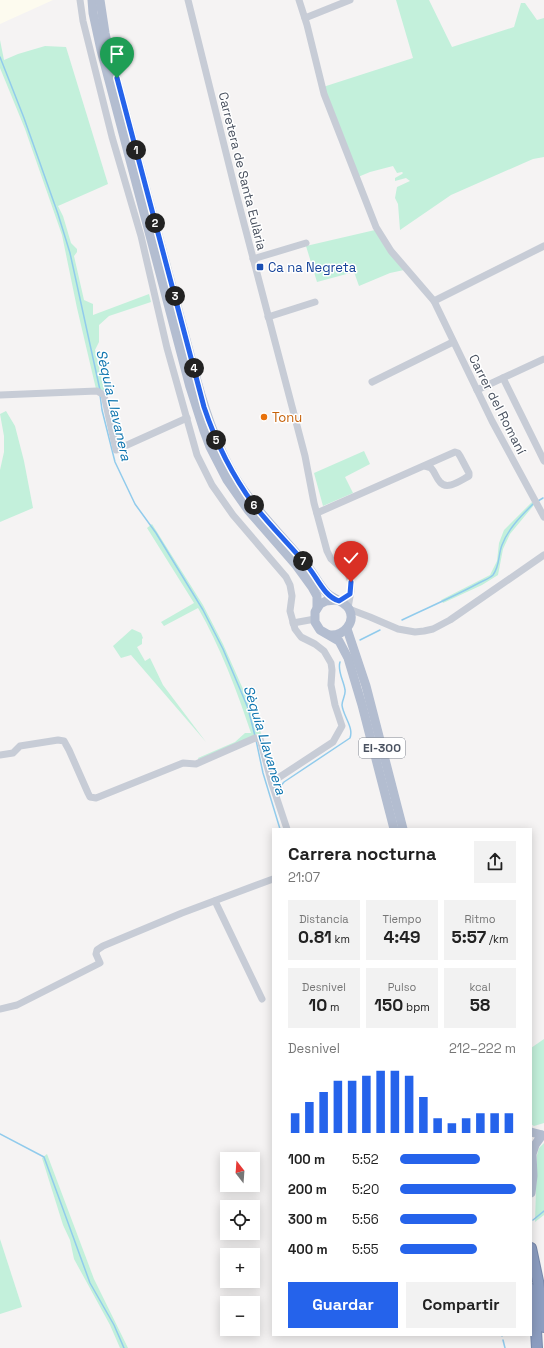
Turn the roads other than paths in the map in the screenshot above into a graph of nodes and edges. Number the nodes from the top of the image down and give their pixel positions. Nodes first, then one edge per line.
1 (80, 0) edge
2 (92, 0) edge
3 (100, 0) edge
4 (188, 0) edge
5 (299, 0) edge
6 (350, 0) edge
7 (306, 21) junction
8 (306, 243) dead end
9 (544, 246) edge
10 (253, 259) junction
11 (434, 301) junction
12 (315, 302) dead end
13 (268, 317) junction
14 (453, 342) junction
15 (544, 360) edge
16 (503, 378) junction
17 (372, 382) dead end
18 (477, 390) junction
19 (0, 395) edge
20 (186, 418) junction
21 (544, 461) edge
22 (424, 466) junction
23 (541, 505) edge
24 (317, 513) junction
25 (544, 517) edge
26 (544, 555) edge
27 (350, 594) junction
28 (338, 600) junction
29 (317, 608) junction
30 (349, 609) junction
31 (365, 615) junction
32 (315, 619) junction
33 (293, 623) junction
34 (348, 625) junction
35 (330, 635) junction
36 (0, 755) edge
37 (272, 782) junction
38 (287, 828) edge
39 (394, 828) edge
40 (403, 828) edge
41 (272, 879) edge
42 (215, 901) junction
43 (262, 999) dead end
44 (0, 1010) edge
45 (532, 1132) edge
46 (543, 1134) edge
47 (532, 1136) edge
48 (532, 1141) edge
49 (532, 1154) edge
50 (532, 1154) edge
51 (532, 1185) edge
52 (532, 1253) edge
53 (532, 1298) edge
54 (544, 1327) edge
55 (536, 1336) junction
56 (533, 1348) edge
57 (537, 1348) edge

1 - 20 street
2 - 29 main road
3 - 28 main road
4 - 10 street, Carretera de Santa Eulària
5 - 7 street, Carrer del Romaní
6 - 7 street
7 - 11 street, Carrer del Romaní
8 - 10 street
9 - 11 street
10 - 13 street, Carretera de Santa Eulària
11 - 14 street, Carrer del Romaní
12 - 13 street
13 - 24 street, Carretera de Santa Eulària
14 - 17 street
14 - 18 street, Carrer del Romaní
15 - 16 street
16 - 18 street
16 - 21 street
18 - 23 street, Carrer del Romaní
19 - 20 street
20 - 33 street
22 - 22 street
22 - 24 street
23 - 25 street, Carrer del Romaní
24 - 27 street, Carretera de Santa Eulària
26 - 31 street
27 - 28 street
27 - 30 street, Carretera de Santa Eulària
28 - 29 main road
28 - 30 main road
29 - 32 main road
30 - 31 street
30 - 34 main road, EI-300
31 - 34 street
32 - 33 street
32 - 35 main road, EI-300
33 - 37 street
34 - 35 main road
34 - 40 main road, EI-300
35 - 39 main road, EI-300
36 - 37 street
37 - 38 street
41 - 42 street
42 - 43 street
42 - 44 street
45 - 46 main road
46 - 47 main road
46 - 48 main road
46 - 50 main road
49 - 51 main road
52 - 54 highway
53 - 55 highway
55 - 56 highway
55 - 57 highway

